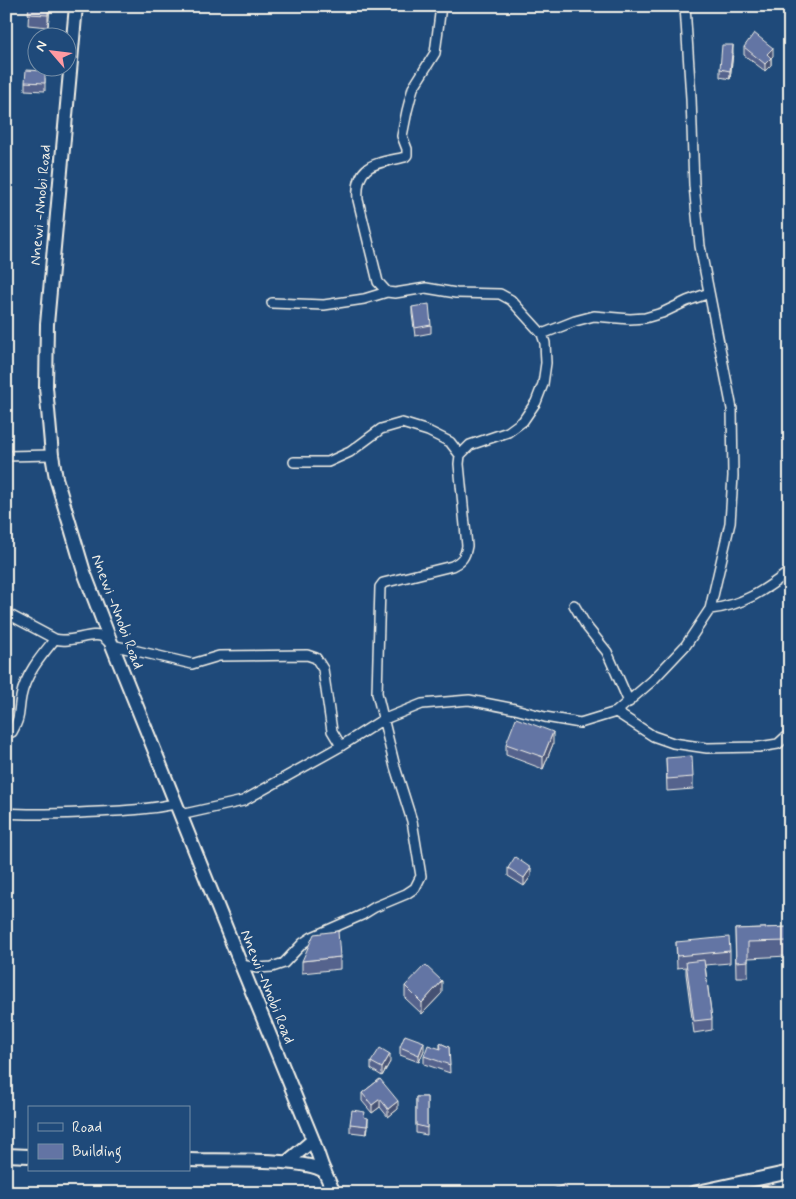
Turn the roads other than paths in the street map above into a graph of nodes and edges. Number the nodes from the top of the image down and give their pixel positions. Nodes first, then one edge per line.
1 (76, 6) edge
2 (441, 6) edge
3 (685, 6) edge
4 (387, 292) junction
5 (709, 293) junction
6 (272, 303) dead end
7 (542, 334) junction
8 (52, 455) junction
9 (460, 455) junction
10 (6, 456) edge
11 (294, 462) dead end
12 (790, 570) edge
13 (574, 605) dead end
14 (710, 609) junction
15 (6, 613) edge
16 (55, 639) junction
17 (112, 645) junction
18 (629, 702) junction
19 (616, 712) junction
20 (382, 720) junction
21 (12, 732) dead end
22 (790, 733) edge
23 (341, 746) junction
24 (177, 810) junction
25 (6, 813) edge
26 (240, 965) junction
27 (313, 1140) junction
28 (6, 1155) edge
29 (28, 1156) edge
30 (190, 1160) edge
31 (287, 1162) junction
32 (325, 1172) junction
33 (790, 1172) edge
34 (334, 1193) edge
35 (693, 1193) edge

1 - 8 main road, Nnewi -Nnobi Road
2 - 4 street
3 - 5 street
4 - 6 street
4 - 7 street
5 - 7 street
5 - 14 street
7 - 9 street
8 - 10 street
8 - 17 main road, Nnewi -Nnobi Road
9 - 11 street
9 - 20 street
12 - 14 street
13 - 18 street
14 - 18 street
15 - 16 street
16 - 17 street
16 - 21 street
17 - 23 street
17 - 24 main road, Nnewi -Nnobi Road
18 - 19 street
19 - 20 street
19 - 22 street
20 - 23 street
20 - 26 street
23 - 24 street
24 - 25 street
24 - 26 main road, Nnewi -Nnobi Road
26 - 27 main road, Nnewi -Nnobi Road
27 - 31 main road
27 - 32 main road, Nnewi -Nnobi Road
28 - 29 main road
30 - 31 main road
31 - 32 main road
32 - 34 main road, Nnewi -Nnobi Road
33 - 35 main road

